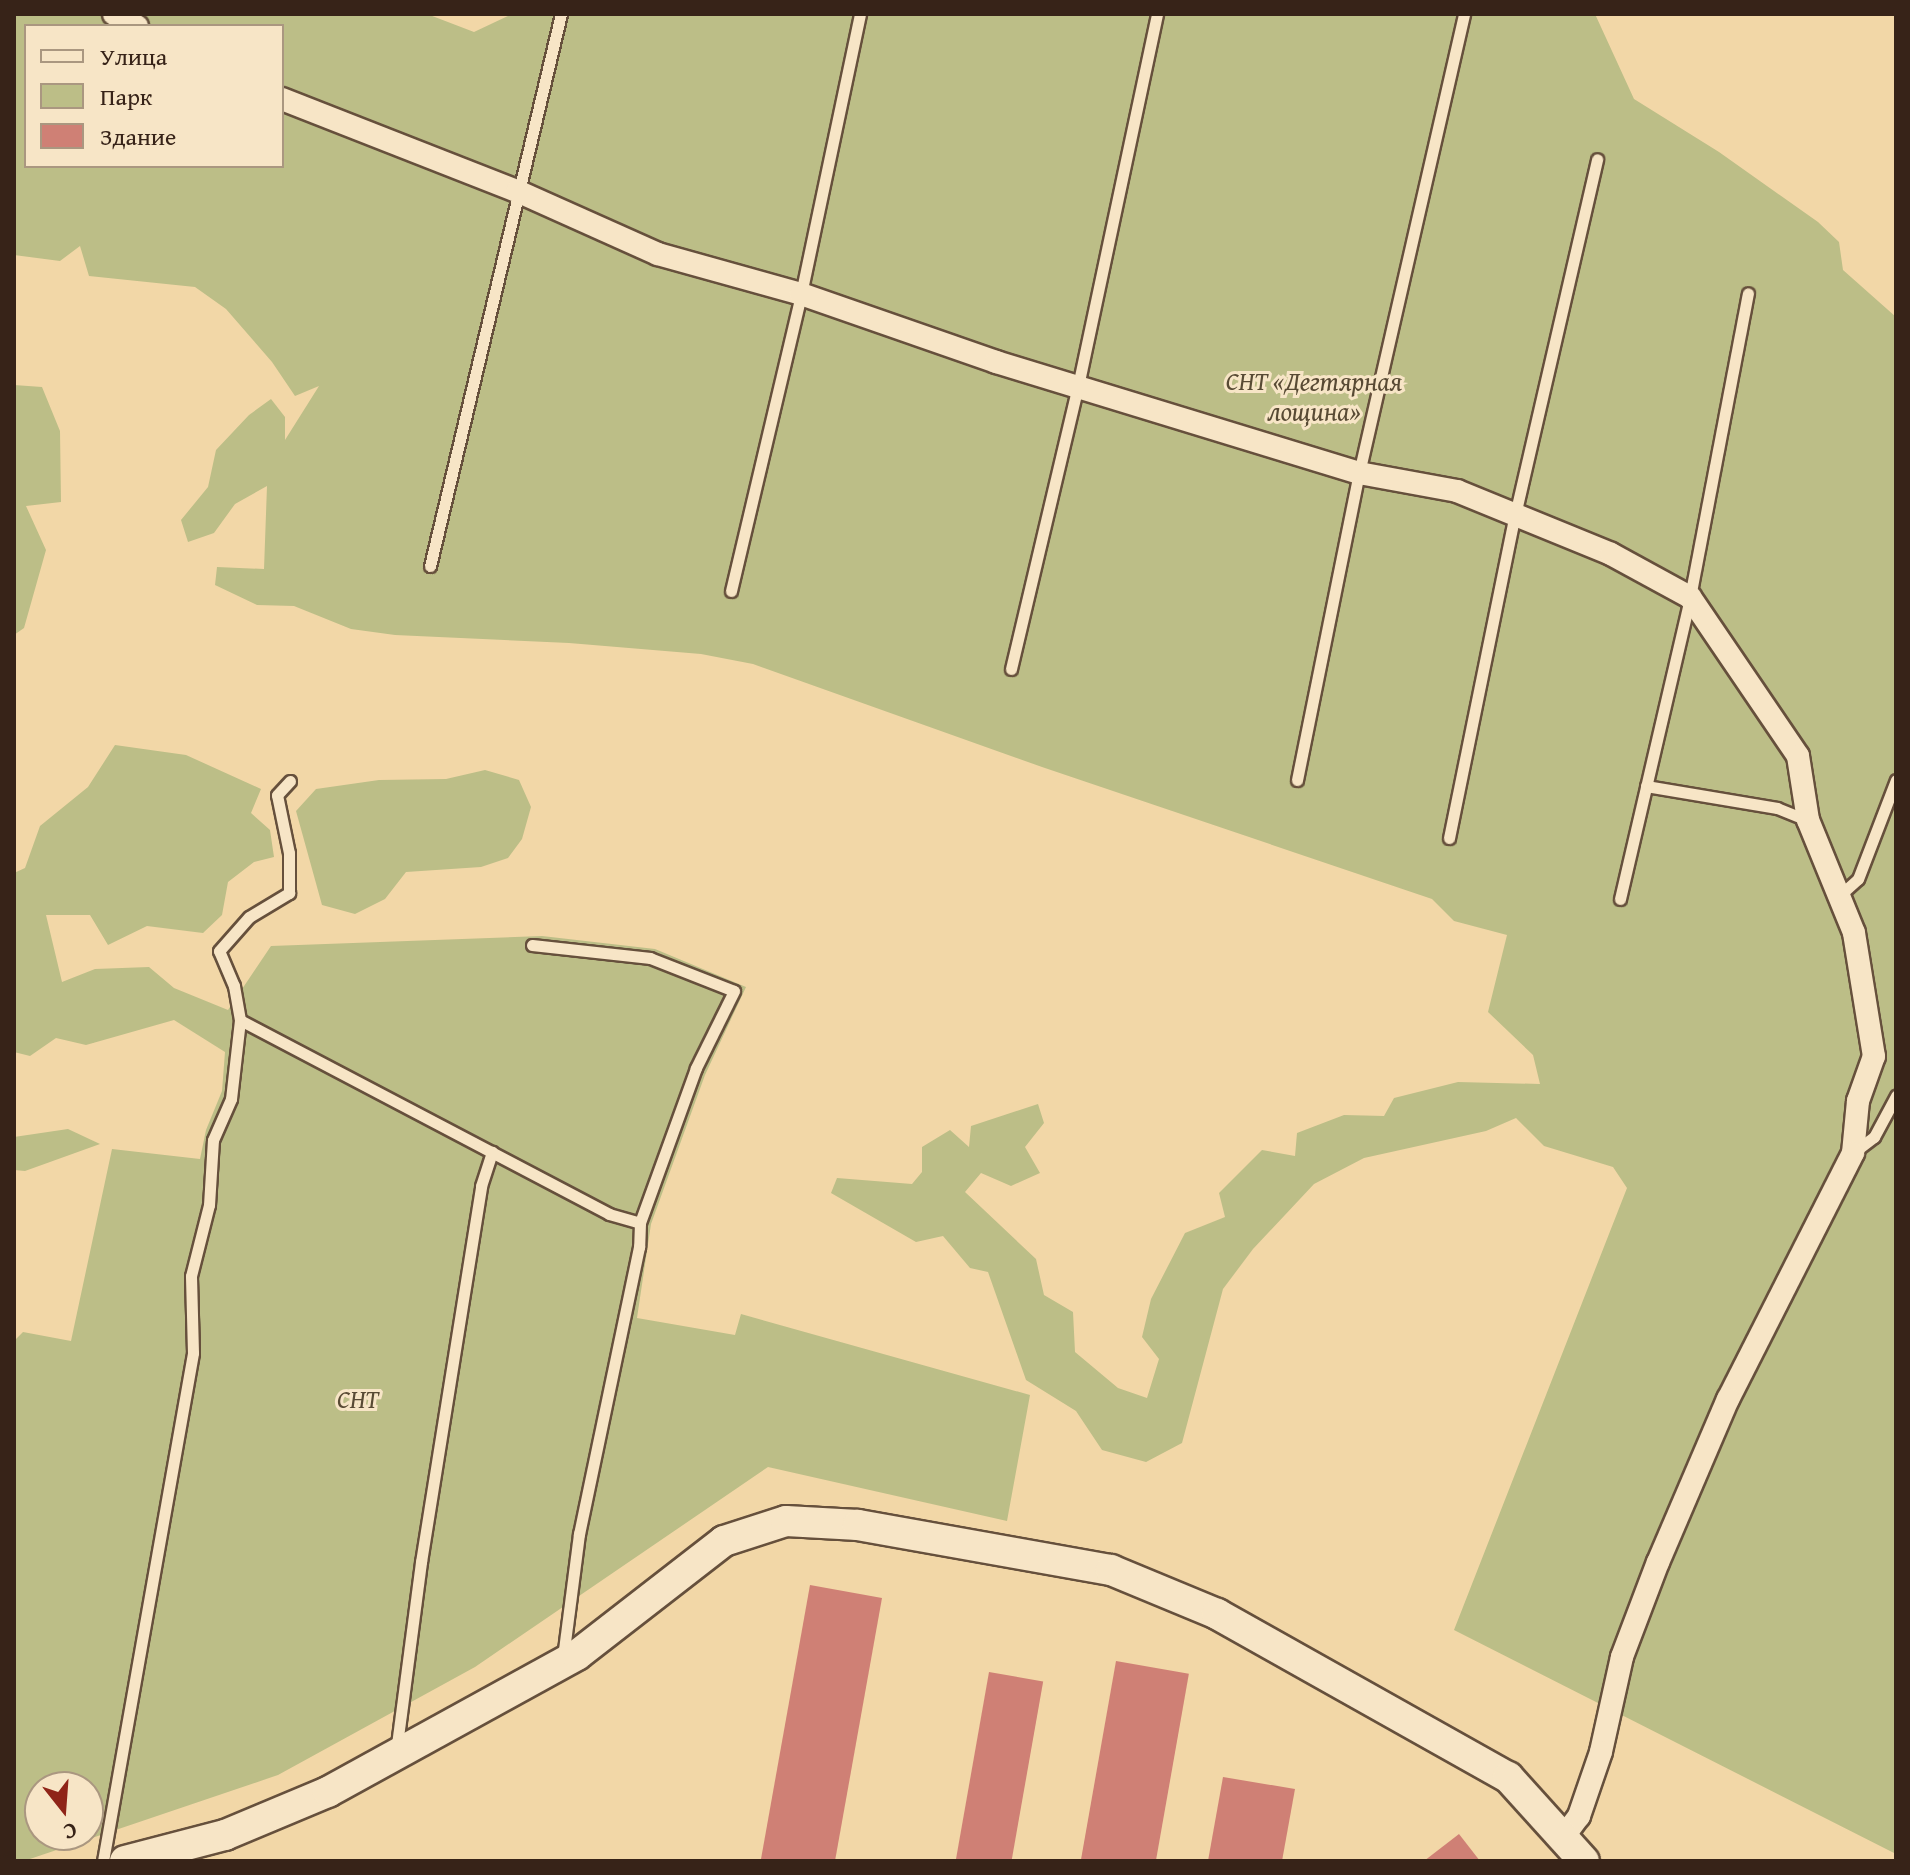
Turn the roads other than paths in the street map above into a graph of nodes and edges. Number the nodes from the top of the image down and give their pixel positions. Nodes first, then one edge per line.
1 (114, 14) edge
2 (561, 14) edge
3 (860, 14) edge
4 (1157, 14) edge
5 (1464, 14) edge
6 (133, 24) edge
7 (284, 100) edge
8 (1597, 159) dead end
9 (517, 191) junction
10 (801, 294) junction
11 (1748, 294) dead end
12 (1078, 386) junction
13 (1359, 473) junction
14 (1515, 515) junction
15 (430, 566) dead end
16 (731, 591) dead end
17 (1690, 597) junction
18 (1011, 669) dead end
19 (1297, 780) dead end
20 (1896, 780) edge
21 (290, 781) dead end
22 (1646, 786) junction
23 (1808, 820) junction
24 (1449, 838) dead end
25 (1839, 897) junction
26 (1620, 899) dead end
27 (532, 945) dead end
28 (240, 1020) junction
29 (1896, 1096) edge
30 (492, 1152) junction
31 (1853, 1153) junction
32 (640, 1223) junction
33 (562, 1663) junction
34 (396, 1755) junction
35 (1563, 1837) junction
36 (103, 1861) edge
37 (125, 1861) edge
38 (1584, 1861) edge

1 - 6 street
2 - 9 lane
3 - 10 lane
4 - 12 lane
5 - 13 lane
7 - 9 street
8 - 14 lane
9 - 10 street
9 - 15 lane
10 - 12 street
10 - 16 lane
11 - 17 lane
12 - 13 street
12 - 18 lane
13 - 14 street
13 - 19 lane
14 - 17 street
14 - 24 lane
17 - 22 lane
17 - 23 street
20 - 25 lane
21 - 28 lane
22 - 23 lane
22 - 26 lane
23 - 25 street
25 - 31 street
27 - 32 lane
28 - 30 lane
28 - 36 lane
29 - 31 lane
30 - 32 lane
30 - 34 lane
31 - 35 street
32 - 33 lane
33 - 34 street
33 - 35 street
34 - 37 street
35 - 38 street

